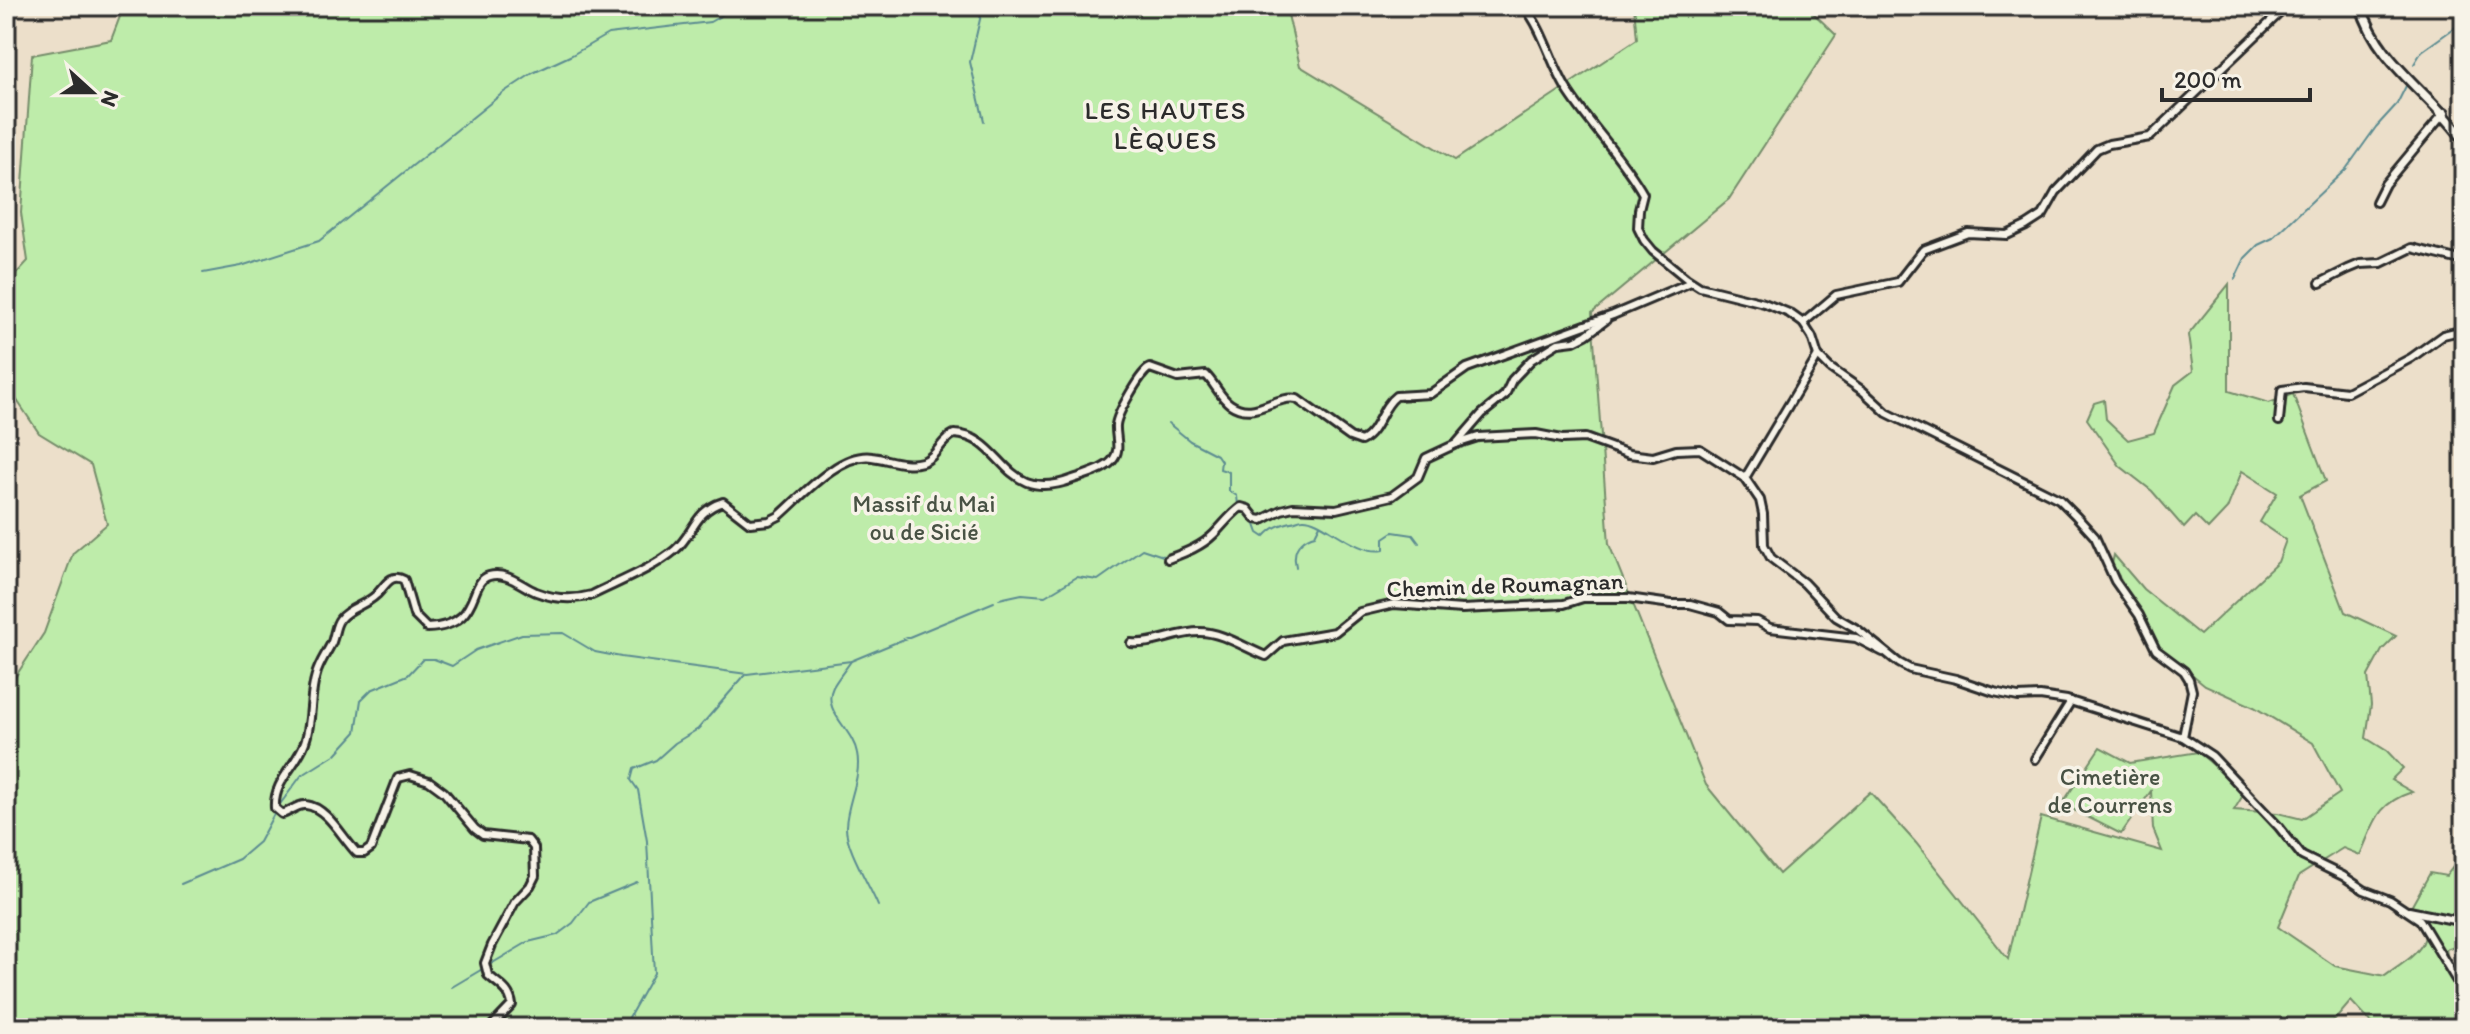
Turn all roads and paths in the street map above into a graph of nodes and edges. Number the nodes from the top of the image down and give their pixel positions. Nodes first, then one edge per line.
1 (1524, 6) edge
2 (1701, 6) edge
3 (1731, 6) edge
4 (2287, 6) edge
5 (2363, 6) edge
6 (2444, 113) junction
7 (2464, 132) edge
8 (2464, 140) edge
9 (2376, 202) dead end
10 (2464, 261) edge
11 (1691, 282) junction
12 (2320, 283) dead end
13 (1613, 315) junction
14 (1803, 323) junction
15 (2464, 330) edge
16 (1818, 356) junction
17 (2279, 421) dead end
18 (1456, 444) junction
19 (1745, 478) junction
20 (1168, 559) dead end
21 (1131, 643) dead end
22 (1888, 655) junction
23 (2071, 701) junction
24 (2183, 737) junction
25 (2035, 759) dead end
26 (2409, 911) junction
27 (2464, 922) edge
28 (2464, 993) edge
29 (490, 1028) edge

1 - 11 street
2 - 3 street
4 - 14 street
5 - 6 main road
6 - 7 main road
6 - 8 main road
6 - 9 street
10 - 12 street
11 - 13 street
11 - 14 street
13 - 18 street
13 - 29 street
14 - 16 street
15 - 17 street
16 - 19 street
16 - 24 street
18 - 19 street
18 - 20 street
19 - 22 street
21 - 22 street, Chemin de Roumagnan
22 - 23 street
23 - 24 street
23 - 25 street
24 - 26 street
26 - 27 street
26 - 28 street

